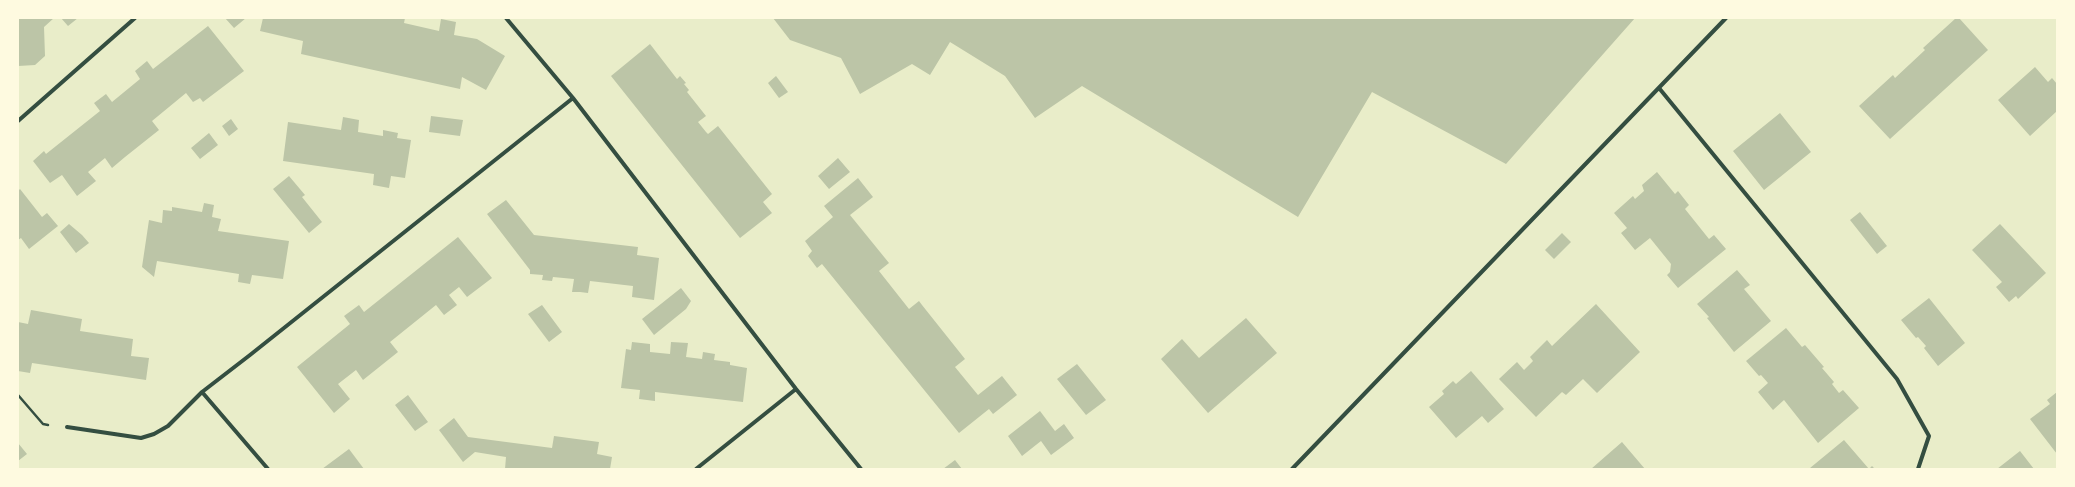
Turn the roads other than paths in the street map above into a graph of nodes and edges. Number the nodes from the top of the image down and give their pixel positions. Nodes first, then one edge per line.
1 (135, 18) edge
2 (506, 18) edge
3 (1726, 18) edge
4 (1659, 88) junction
5 (573, 98) junction
6 (18, 121) edge
7 (796, 389) junction
8 (202, 392) junction
9 (67, 427) road end
10 (268, 469) edge
11 (696, 469) edge
12 (861, 469) edge
13 (1292, 469) edge
14 (1918, 469) edge

1 - 6 street
2 - 5 street
3 - 4 street
4 - 13 street
4 - 14 street
5 - 7 street
5 - 8 street
7 - 11 street
7 - 12 street
8 - 9 street
8 - 10 street

